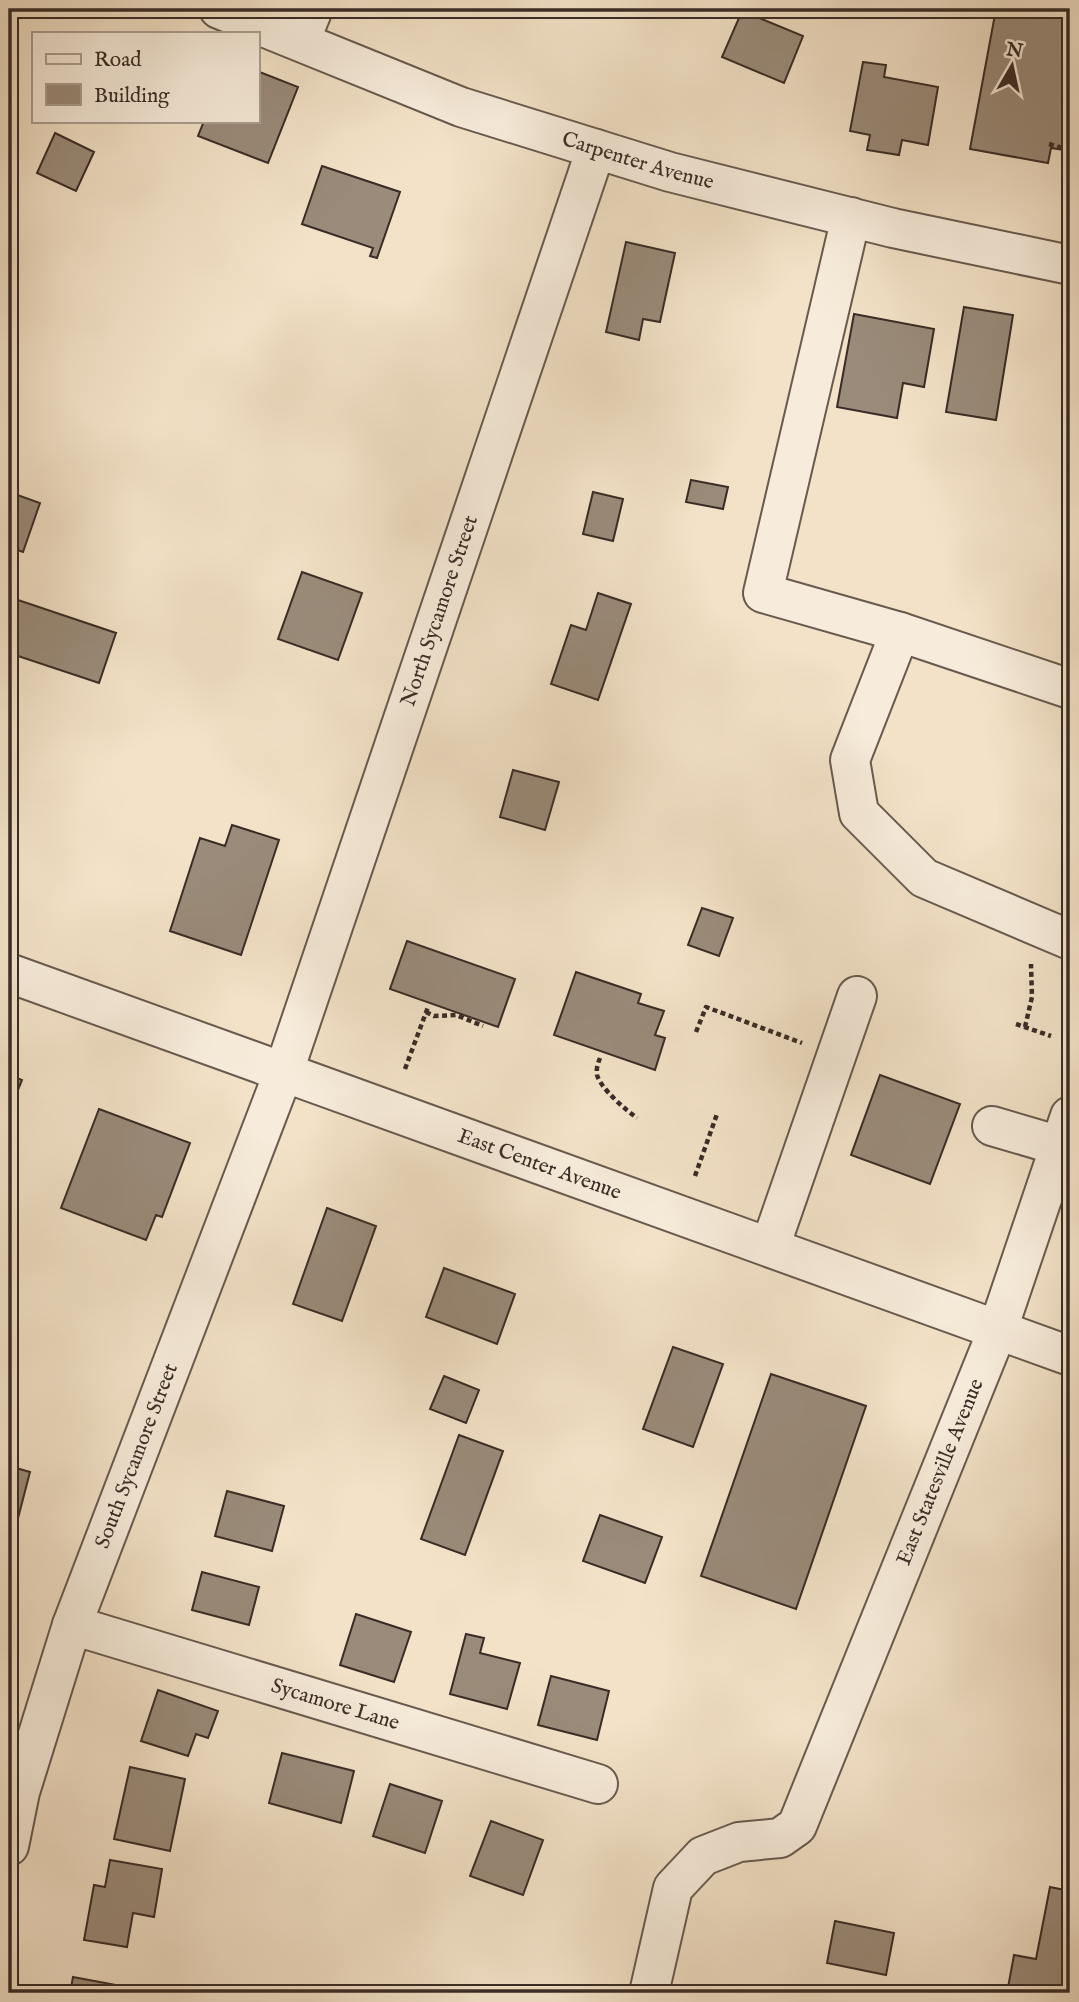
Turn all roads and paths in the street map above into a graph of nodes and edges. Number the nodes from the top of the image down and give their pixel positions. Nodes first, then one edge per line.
1 (219, 9) edge
2 (306, 25) edge
3 (1049, 144) dead end
4 (596, 149) junction
5 (1070, 150) edge
6 (851, 217) junction
7 (1070, 265) edge
8 (900, 632) junction
9 (1070, 689) edge
10 (1026, 921) junction
11 (1070, 940) edge
12 (9, 973) edge
13 (857, 996) dead end
14 (1016, 1024) dead end
15 (483, 1026) dead end
16 (1026, 1027) junction
17 (696, 1032) dead end
18 (1051, 1036) dead end
19 (802, 1043) dead end
20 (600, 1058) dead end
21 (405, 1069) dead end
22 (284, 1071) junction
23 (717, 1114) dead end
24 (637, 1118) dead end
25 (992, 1126) dead end
26 (1065, 1131) edge
27 (695, 1176) dead end
28 (770, 1247) junction
29 (998, 1329) junction
30 (1070, 1356) edge
31 (72, 1625) junction
32 (598, 1784) dead end
33 (9, 1846) edge
34 (649, 1993) edge

1 - 2 street, Carpenter Avenue
2 - 4 street, Carpenter Avenue
3 - 5 path
4 - 6 street, Carpenter Avenue
4 - 22 street, North Sycamore Street
6 - 7 street, Carpenter Avenue
6 - 8 street
8 - 9 street
8 - 10 street
10 - 11 street
10 - 16 path
12 - 22 street, East Center Avenue
13 - 28 street
14 - 16 path
15 - 21 path
16 - 18 path
17 - 19 path
20 - 24 path
22 - 28 street, East Center Avenue
22 - 31 street, South Sycamore Street
23 - 27 path
25 - 26 street
26 - 29 street, East Statesville Avenue
28 - 29 street, East Center Avenue
29 - 30 street, East Center Avenue
29 - 34 street, East Statesville Avenue
31 - 32 street, Sycamore Lane
31 - 33 street, South Sycamore Street

